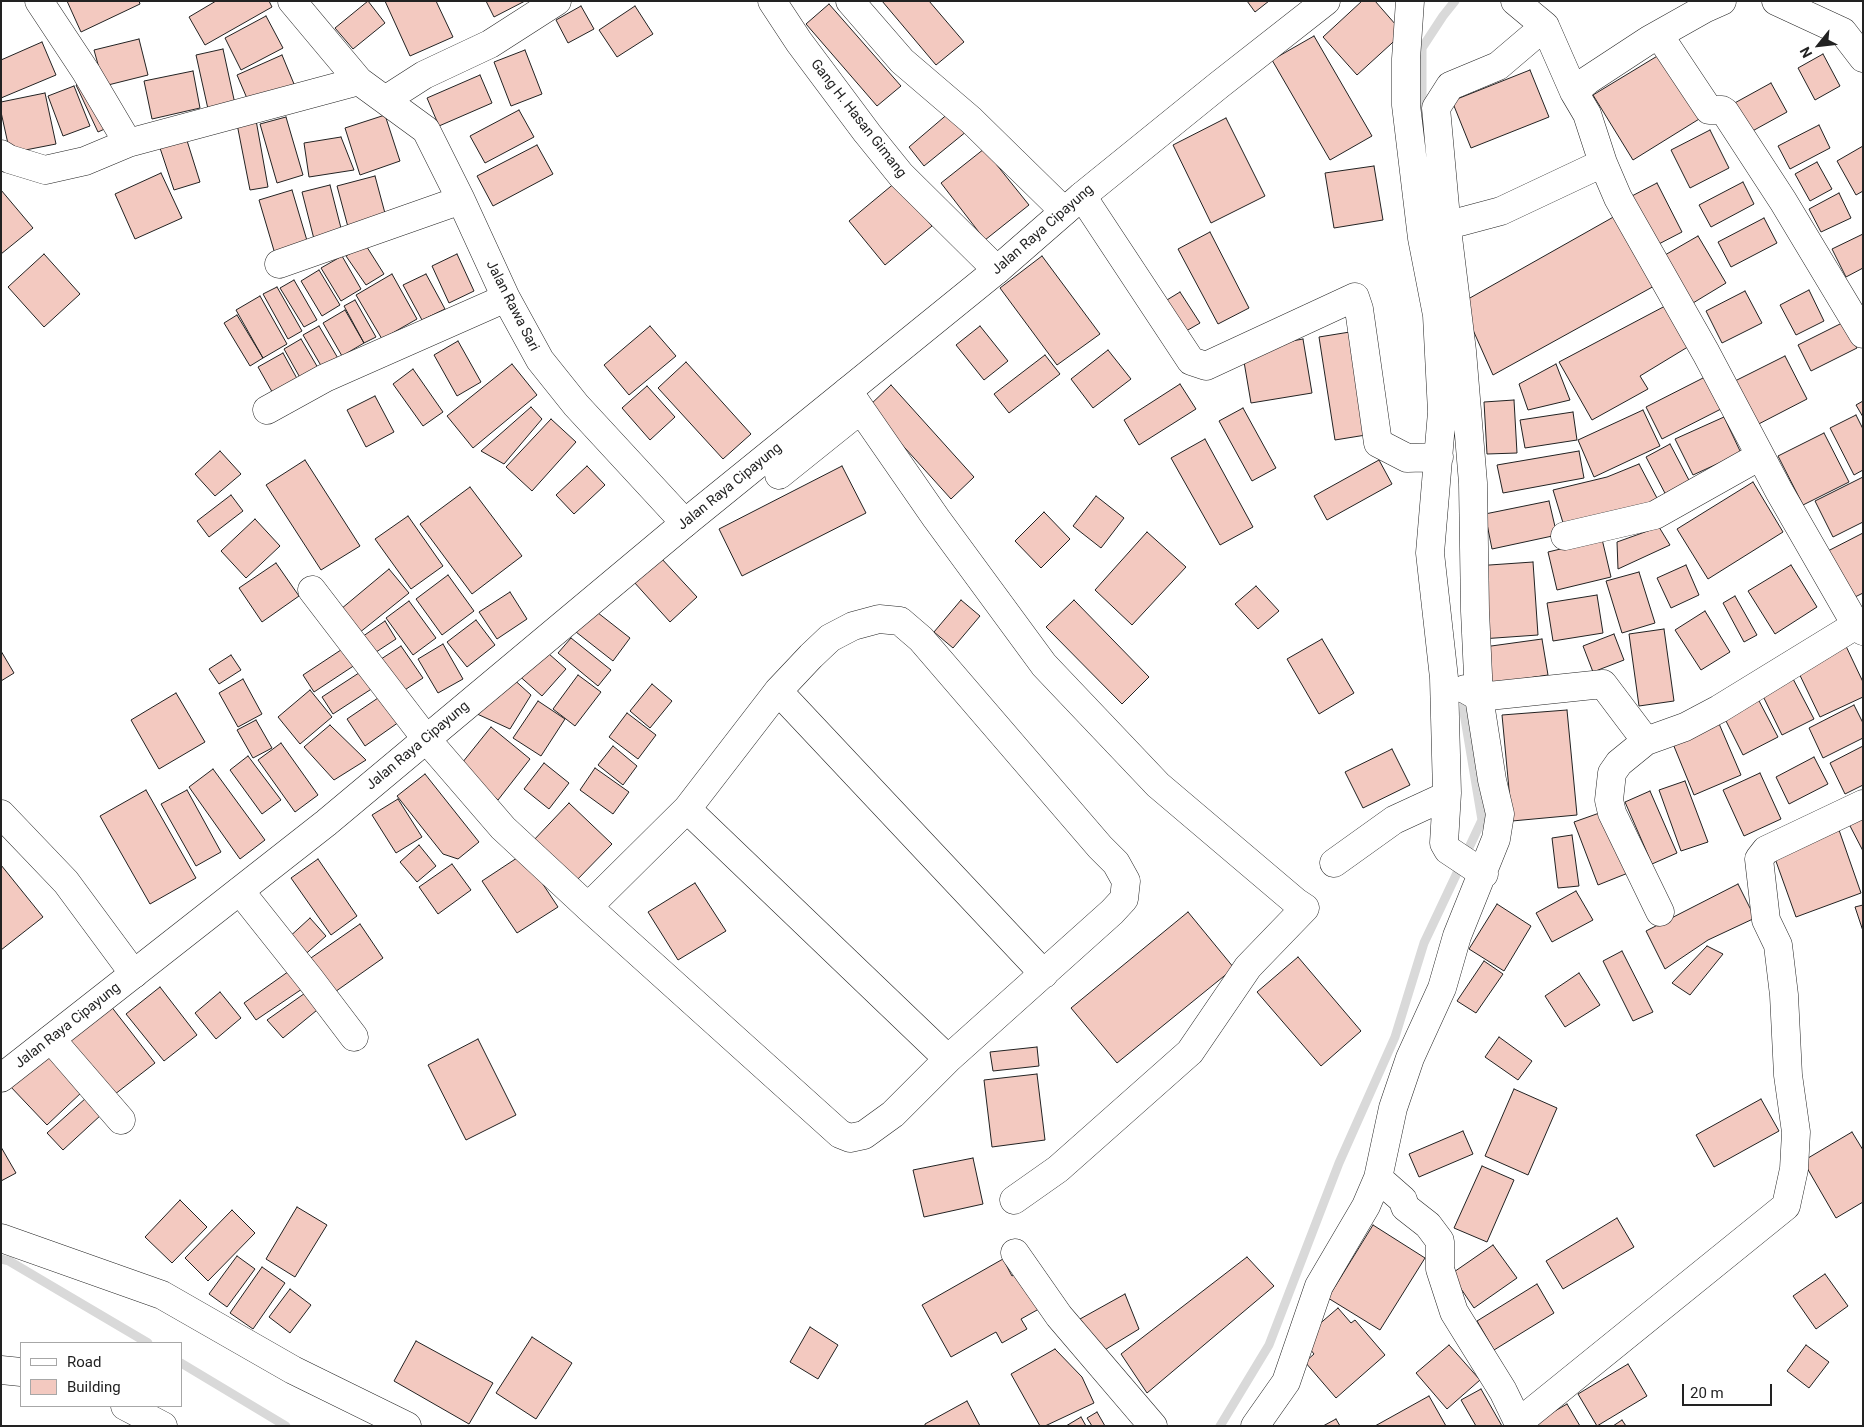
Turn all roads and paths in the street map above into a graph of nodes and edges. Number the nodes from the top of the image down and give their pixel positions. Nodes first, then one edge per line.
1 (39, 1) edge
2 (292, 1) edge
3 (557, 1) edge
4 (772, 1) edge
5 (850, 1) edge
6 (1326, 1) edge
7 (1410, 1) edge
8 (1515, 1) edge
9 (1722, 1) edge
10 (1776, 1) edge
11 (1545, 26) junction
12 (1659, 35) junction
13 (1863, 58) edge
14 (359, 81) junction
15 (1574, 92) junction
16 (385, 100) junction
17 (128, 143) junction
18 (1, 154) edge
19 (1604, 163) junction
20 (461, 200) junction
21 (1073, 203) junction
22 (1447, 229) junction
23 (279, 264) dead end
24 (997, 270) junction
25 (506, 298) junction
26 (1863, 334) edge
27 (854, 400) junction
28 (267, 410) dead end
29 (813, 434) junction
30 (1760, 456) junction
31 (1438, 457) junction
32 (779, 475) dead end
33 (685, 523) junction
34 (1566, 536) dead end
35 (312, 590) dead end
36 (1859, 628) edge
37 (1462, 688) junction
38 (778, 691) junction
39 (427, 740) junction
40 (1646, 741) junction
41 (1446, 796) junction
42 (1863, 804) edge
43 (687, 810) junction
44 (1, 814) edge
45 (1334, 863) dead end
46 (1470, 864) junction
47 (240, 892) junction
48 (588, 907) junction
49 (1660, 912) dead end
50 (128, 966) junction
51 (1044, 974) junction
52 (354, 1038) dead end
53 (51, 1039) junction
54 (948, 1059) junction
55 (1, 1078) edge
56 (121, 1120) dead end
57 (1378, 1178) junction
58 (1014, 1200) dead end
59 (1, 1238) edge
60 (1015, 1253) dead end
61 (1, 1370) edge
62 (20, 1372) edge
63 (127, 1407) edge
64 (1519, 1424) edge
65 (163, 1426) edge
66 (407, 1426) edge
67 (1153, 1426) edge
68 (1255, 1426) edge

1 - 17 street
2 - 14 street, Jalan Rawa Sari
3 - 16 street
4 - 24 street, Gang H. Hasan Gimang
5 - 21 street
6 - 21 street, Jalan Raya Cipayung
7 - 31 street
8 - 11 street
9 - 12 street
10 - 13 street
11 - 15 street
11 - 22 street
12 - 15 street
12 - 26 street
14 - 16 street, Jalan Rawa Sari
14 - 17 street
15 - 19 street
16 - 20 street, Jalan Rawa Sari
17 - 18 street
19 - 22 street
19 - 30 street
20 - 23 street
20 - 25 street, Jalan Rawa Sari
21 - 24 street, Jalan Raya Cipayung
21 - 31 street
22 - 37 street
24 - 27 street, Jalan Raya Cipayung
25 - 28 street
25 - 33 street, Jalan Rawa Sari
27 - 29 street, Jalan Raya Cipayung
27 - 58 street
29 - 32 street
29 - 33 street, Jalan Raya Cipayung
30 - 34 street
30 - 36 street
31 - 37 street
33 - 39 street, Jalan Raya Cipayung
35 - 39 street
36 - 40 street
37 - 40 street
37 - 41 street
37 - 46 street
38 - 43 street
38 - 51 street
38 - 51 street
39 - 47 street, Jalan Raya Cipayung
39 - 48 street
40 - 49 street
41 - 45 street
41 - 46 street
42 - 64 street
43 - 48 street
43 - 54 street
44 - 50 street
46 - 57 street
47 - 50 street, Jalan Raya Cipayung
47 - 52 street
48 - 54 street
50 - 53 street, Jalan Raya Cipayung
51 - 54 street
53 - 55 street, Jalan Raya Cipayung
53 - 56 street
57 - 64 street
57 - 68 street
59 - 66 street
60 - 67 street
61 - 62 street
63 - 65 street

